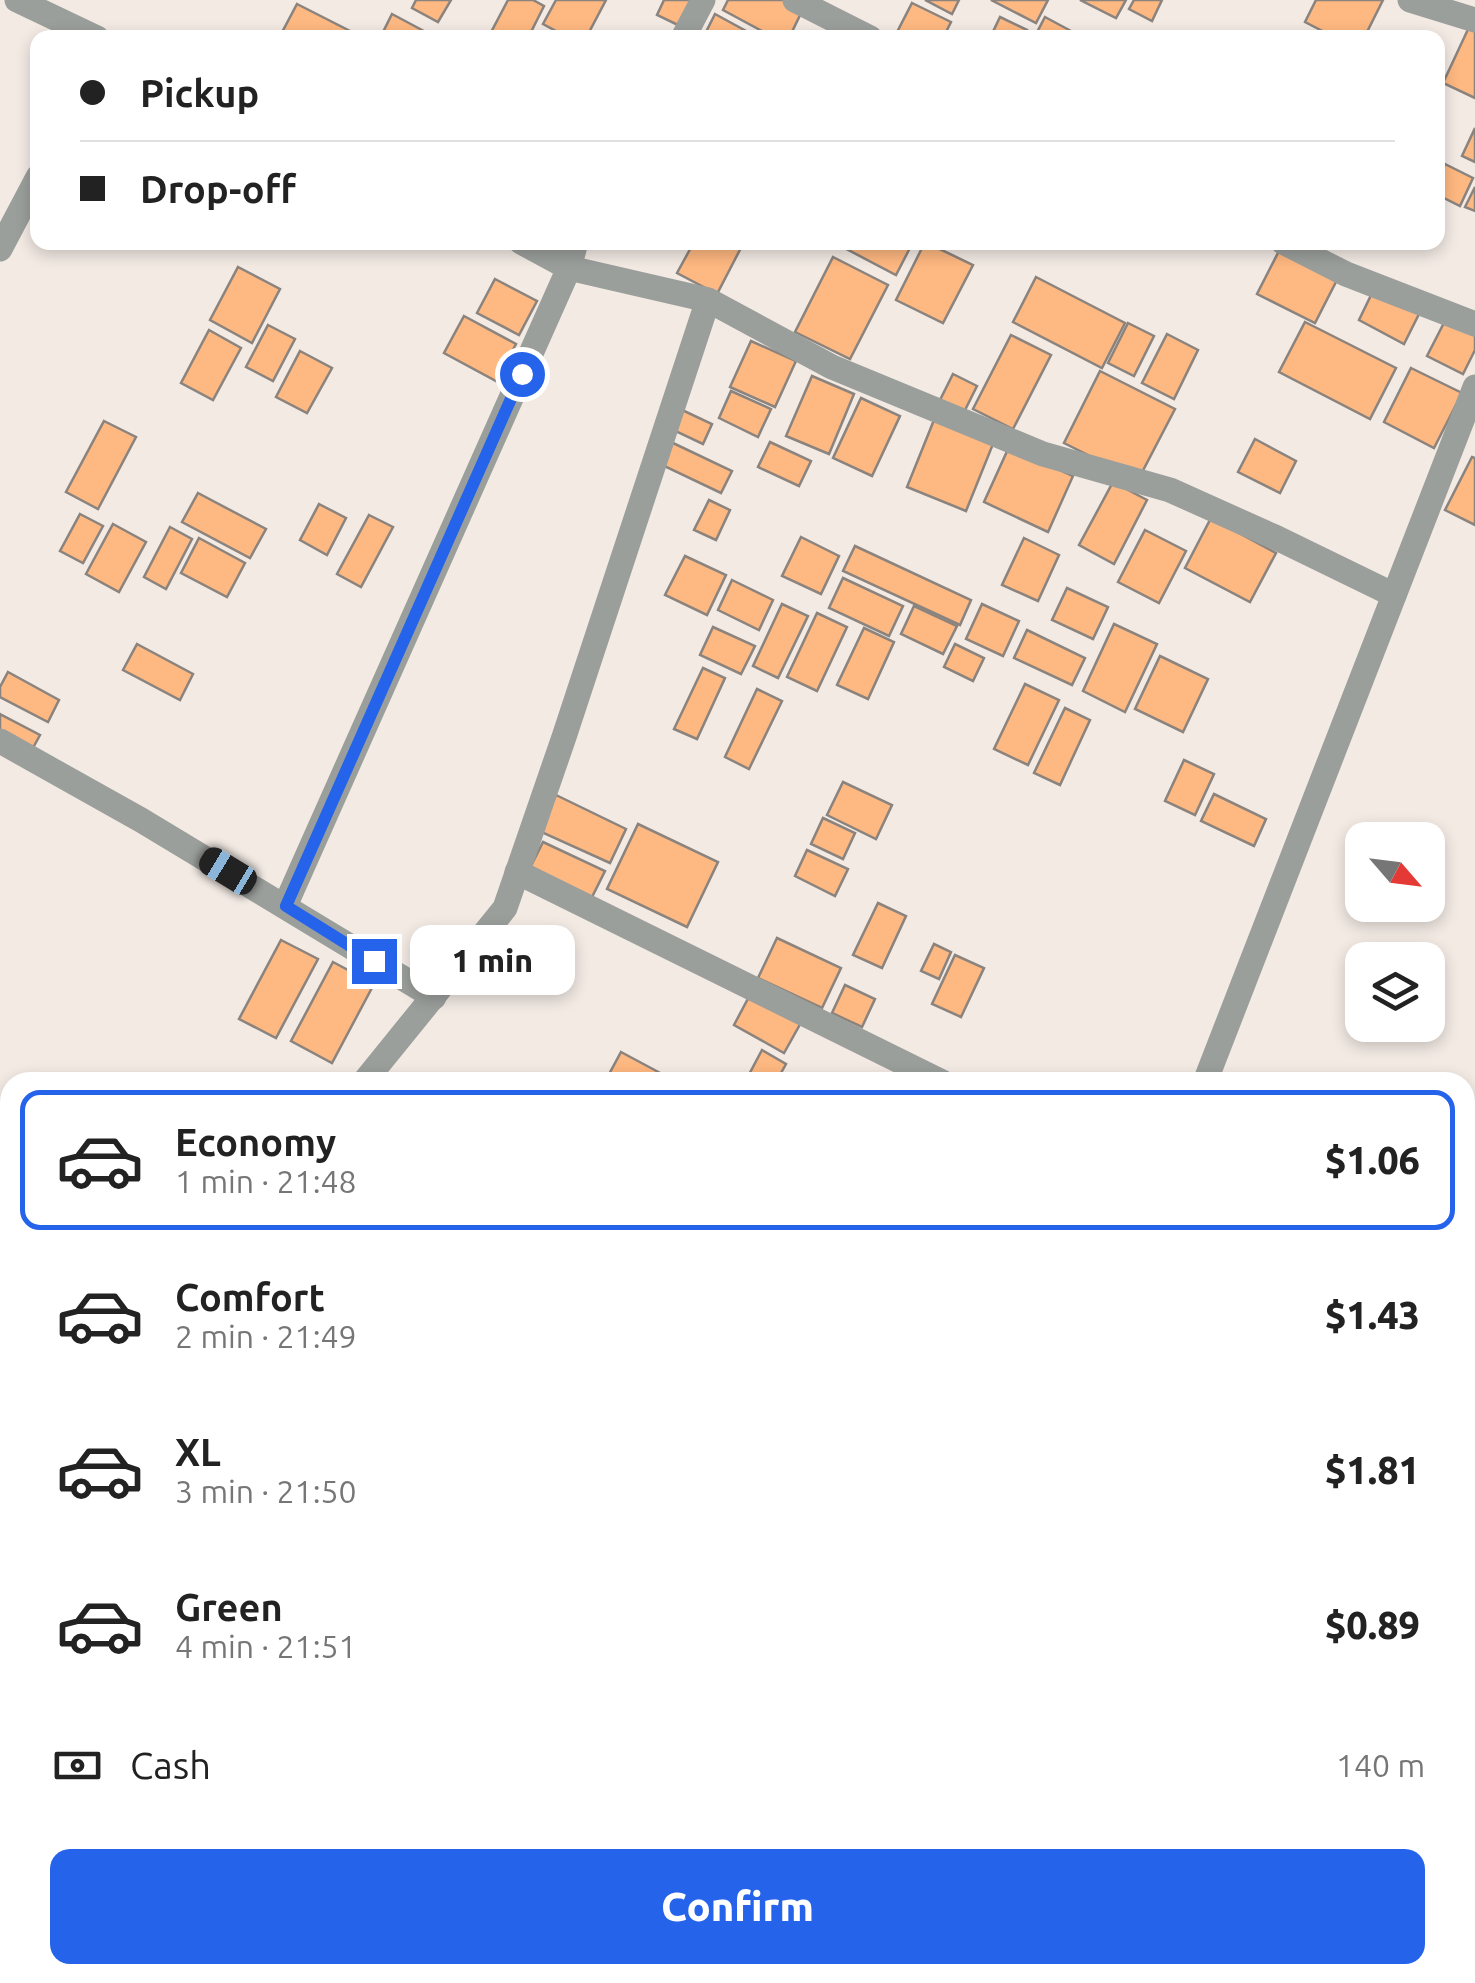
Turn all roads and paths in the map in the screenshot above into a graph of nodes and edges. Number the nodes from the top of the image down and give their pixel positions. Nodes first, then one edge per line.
1 (17, 0) edge
2 (703, 0) edge
3 (795, 0) edge
4 (1410, 0) edge
5 (1475, 20) edge
6 (81, 30) edge
7 (687, 30) edge
8 (854, 30) edge
9 (30, 193) edge
10 (0, 250) edge
11 (1299, 250) edge
12 (572, 255) edge
13 (708, 300) junction
14 (1475, 324) edge
15 (1475, 387) edge
16 (1394, 595) junction
17 (0, 742) edge
18 (517, 872) junction
19 (286, 906) junction
20 (434, 998) junction
21 (372, 1072) edge
22 (922, 1072) edge
23 (1209, 1072) edge

1 - 6 street
2 - 7 street
3 - 8 street
4 - 5 street
9 - 10 street
11 - 14 street
12 - 13 street
12 - 19 street
13 - 16 street
13 - 18 street
15 - 16 street
16 - 23 street
17 - 19 street
18 - 20 street
18 - 22 street
19 - 20 street
20 - 21 street

